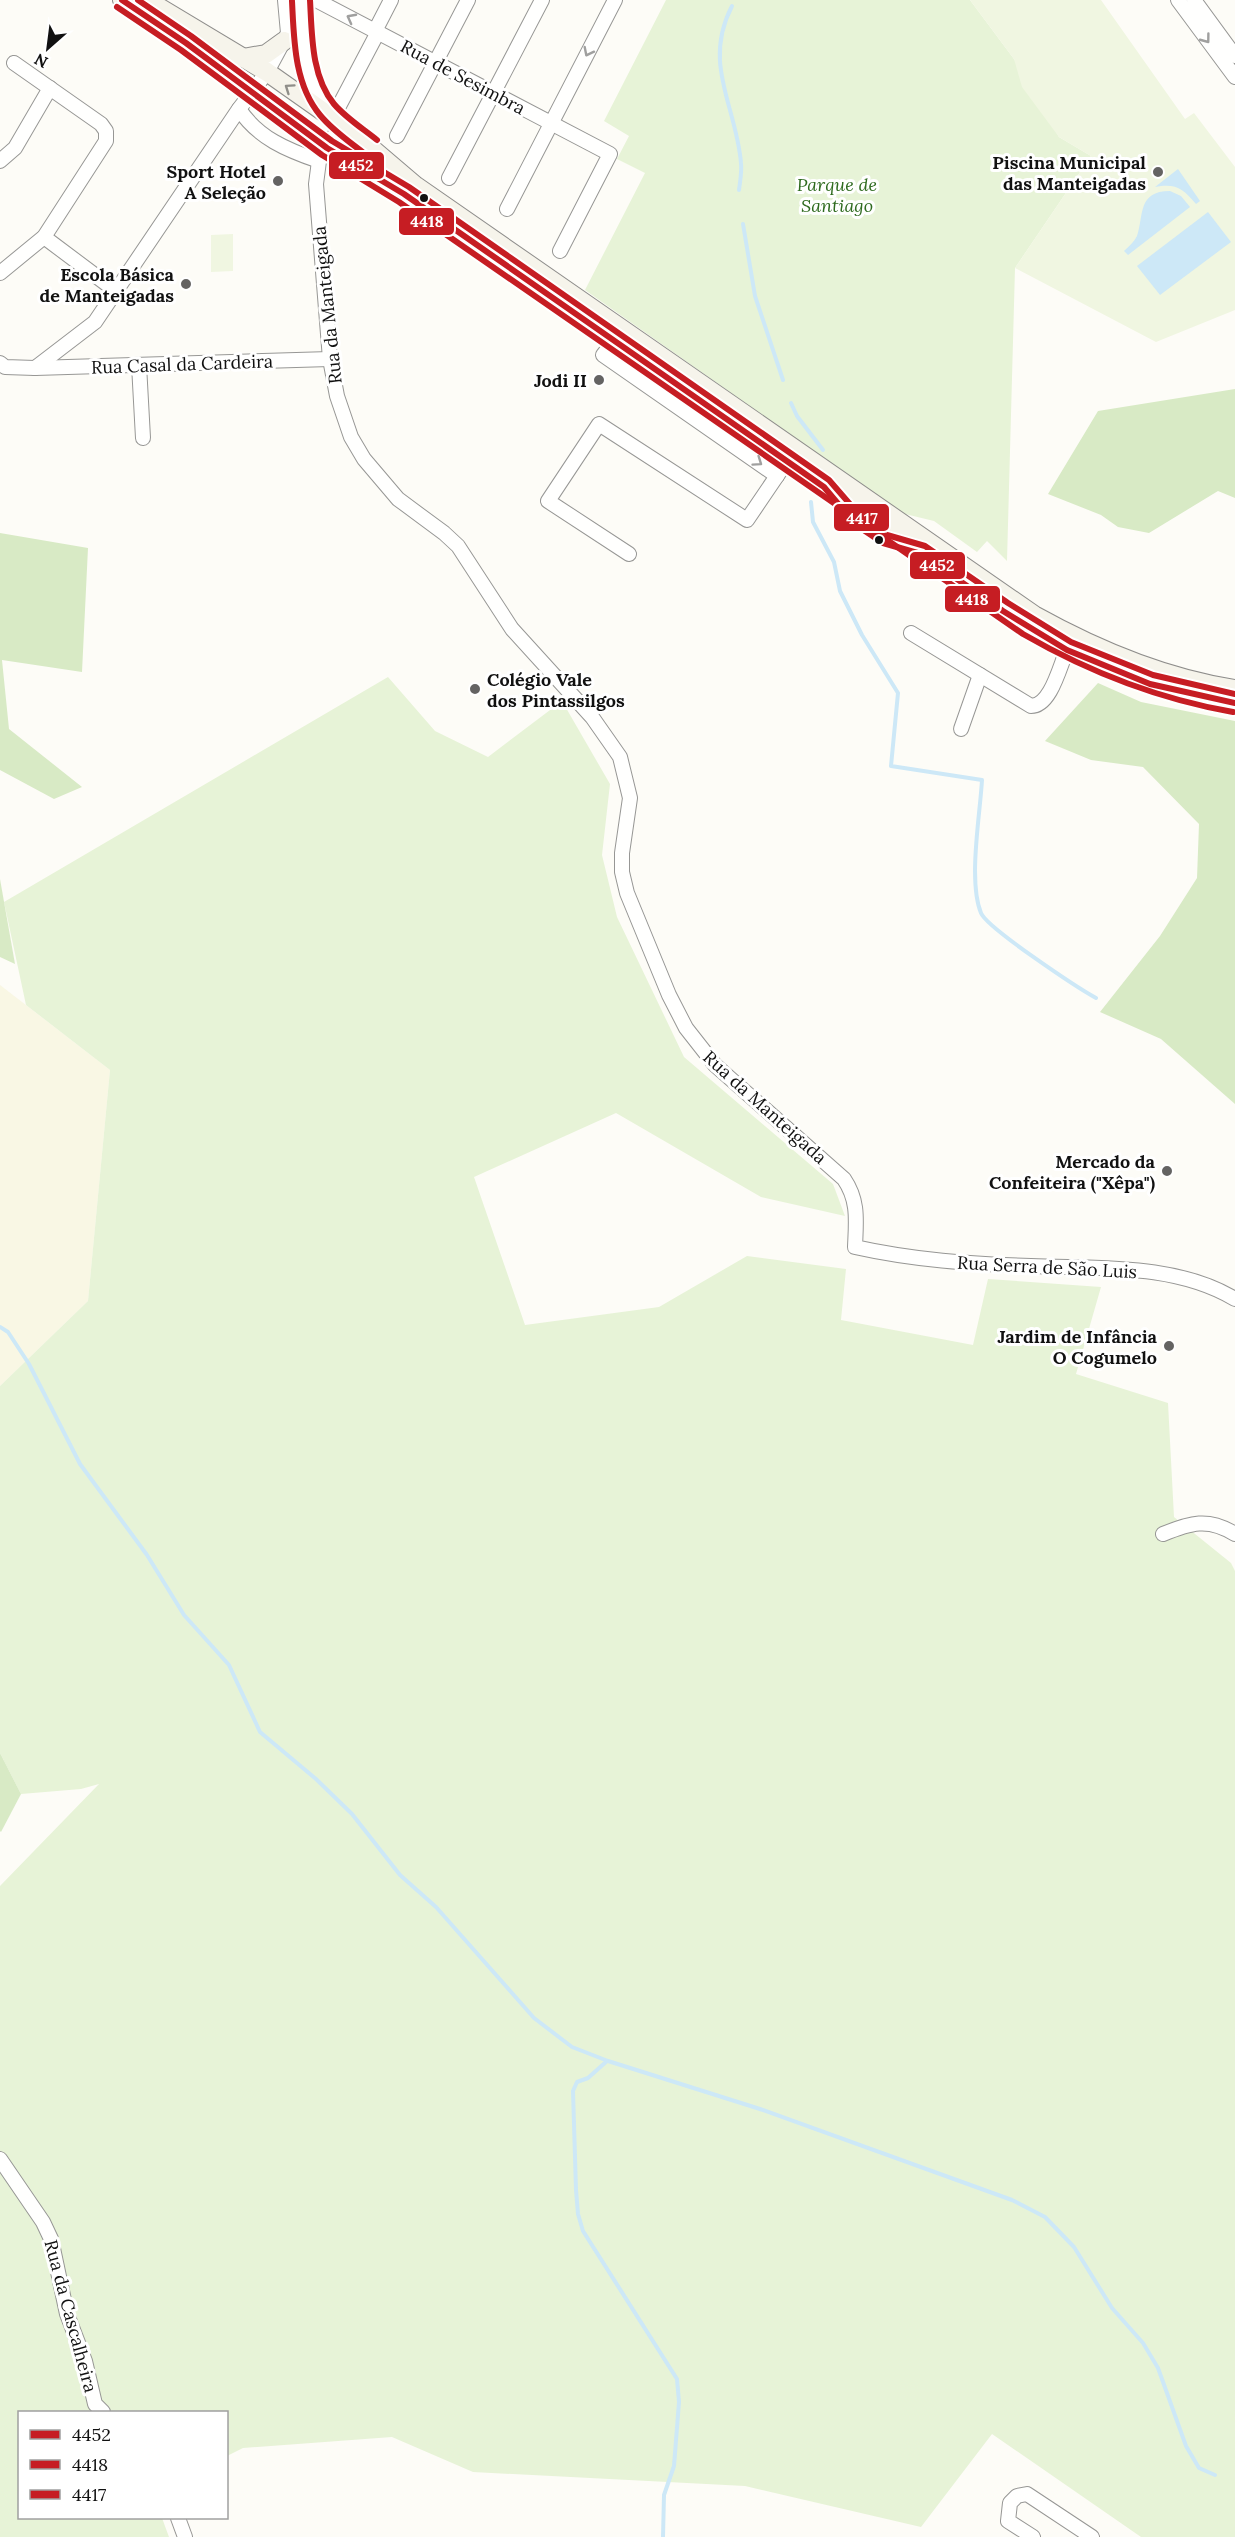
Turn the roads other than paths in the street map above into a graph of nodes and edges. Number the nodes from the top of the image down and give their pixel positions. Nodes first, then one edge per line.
1 (122, 0) edge
2 (147, 0) edge
3 (285, 0) edge
4 (301, 0) edge
5 (316, 0) edge
6 (391, 0) edge
7 (468, 0) edge
8 (542, 0) edge
9 (615, 0) edge
10 (1178, 0) edge
11 (1194, 0) edge
12 (376, 31) junction
13 (284, 41) junction
14 (1235, 56) edge
15 (243, 58) junction
16 (435, 62) junction
17 (14, 63) dead end
18 (267, 72) junction
19 (1235, 77) edge
20 (50, 88) junction
21 (494, 93) junction
22 (252, 94) junction
23 (239, 109) junction
24 (338, 113) junction
25 (552, 123) junction
26 (397, 136) dead end
27 (323, 154) junction
28 (0, 161) edge
29 (449, 178) dead end
30 (507, 209) dead end
31 (44, 237) junction
32 (560, 251) dead end
33 (0, 273) edge
34 (116, 291) junction
35 (330, 359) junction
36 (0, 363) edge
37 (140, 365) junction
38 (35, 368) junction
39 (143, 438) dead end
40 (782, 468) junction
41 (629, 554) dead end
42 (911, 633) dead end
43 (1067, 650) junction
44 (980, 675) junction
45 (1235, 689) edge
46 (1235, 703) edge
47 (961, 729) dead end
48 (855, 1247) joint
49 (1235, 1299) edge
50 (1163, 1534) dead end
51 (1235, 1534) edge
52 (0, 2159) edge
53 (102, 2411) edge
54 (179, 2519) edge
55 (185, 2537) edge
56 (1033, 2537) edge
57 (1092, 2537) edge

1 - 22 main road
2 - 15 main road
3 - 13 street
4 - 24 street
12 -> 5 street, Rua de Sesimbra
6 - 12 street, Rua da Manteigada
7 - 16 street
8 - 21 street
9 -> 25 street
10 -> 19 street
11 - 14 street
12 - 16 street, Rua de Sesimbra
12 - 24 street, Rua da Manteigada
13 - 15 main road
13 - 18 street
15 - 18 main road
16 - 21 street, Rua de Sesimbra
16 - 26 street
17 - 20 street
18 - 22 street
24 -> 18 main road
20 - 28 street
20 - 31 street
21 - 25 street, Rua de Sesimbra
21 - 29 street
22 - 23 street
22 - 27 main road
23 - 27 street
23 - 34 street
24 - 27 street, Rua da Manteigada
24 - 45 main road
25 - 30 street
25 - 32 street, Rua de Sesimbra
27 - 35 street, Rua da Manteigada
27 -> 40 main road
31 - 33 street
31 - 34 street
34 - 38 street
35 - 37 street, Rua Casal da Cardeira
35 - 48 street, Rua da Manteigada
36 - 38 street, Rua Casal da Cardeira
37 - 38 street, Rua Casal da Cardeira
37 - 39 street
40 - 41 street
40 - 43 main road
42 - 44 street
43 - 44 street
43 - 46 main road
44 - 47 street
48 - 49 street, Rua Serra de São Luis
50 - 51 street
52 - 53 street, Rua da Cascalheira
54 - 55 street
56 - 57 street

